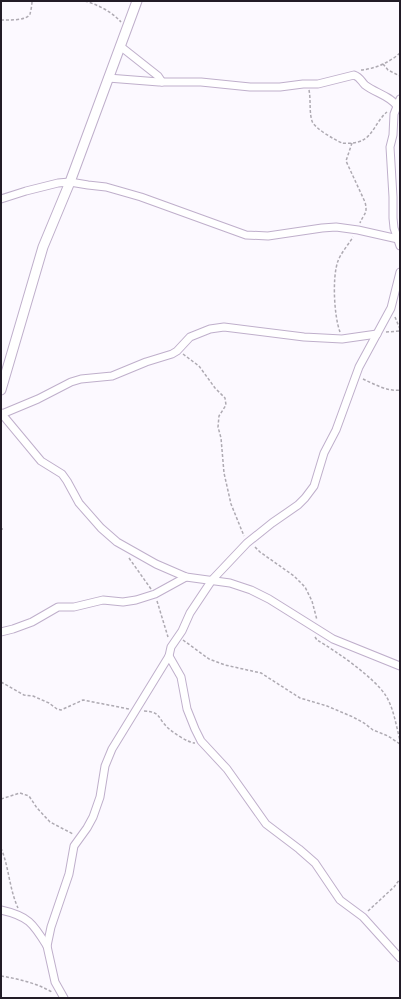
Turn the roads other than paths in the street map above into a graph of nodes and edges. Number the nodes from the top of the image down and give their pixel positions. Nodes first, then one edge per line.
1 (137, 1) edge
2 (120, 46) junction
3 (108, 78) junction
4 (162, 82) junction
5 (397, 103) edge
6 (70, 182) junction
7 (1, 199) edge
8 (399, 242) edge
9 (400, 272) edge
10 (377, 334) junction
11 (1, 390) edge
12 (1, 413) edge
13 (186, 577) junction
14 (212, 580) junction
15 (1, 632) edge
16 (169, 656) junction
17 (400, 666) edge
18 (1, 910) edge
19 (47, 946) junction
20 (400, 958) edge
21 (60, 996) edge

1 - 2 street
2 - 3 street
2 - 4 street
3 - 4 street
3 - 6 street
4 - 5 street
5 - 8 street
6 - 7 street
6 - 8 street
6 - 11 street
9 - 10 street
10 - 12 street
10 - 14 street
12 - 13 street
13 - 14 street
13 - 15 street
14 - 16 street
14 - 17 street
16 - 19 street
16 - 20 street
18 - 19 street
19 - 21 street

